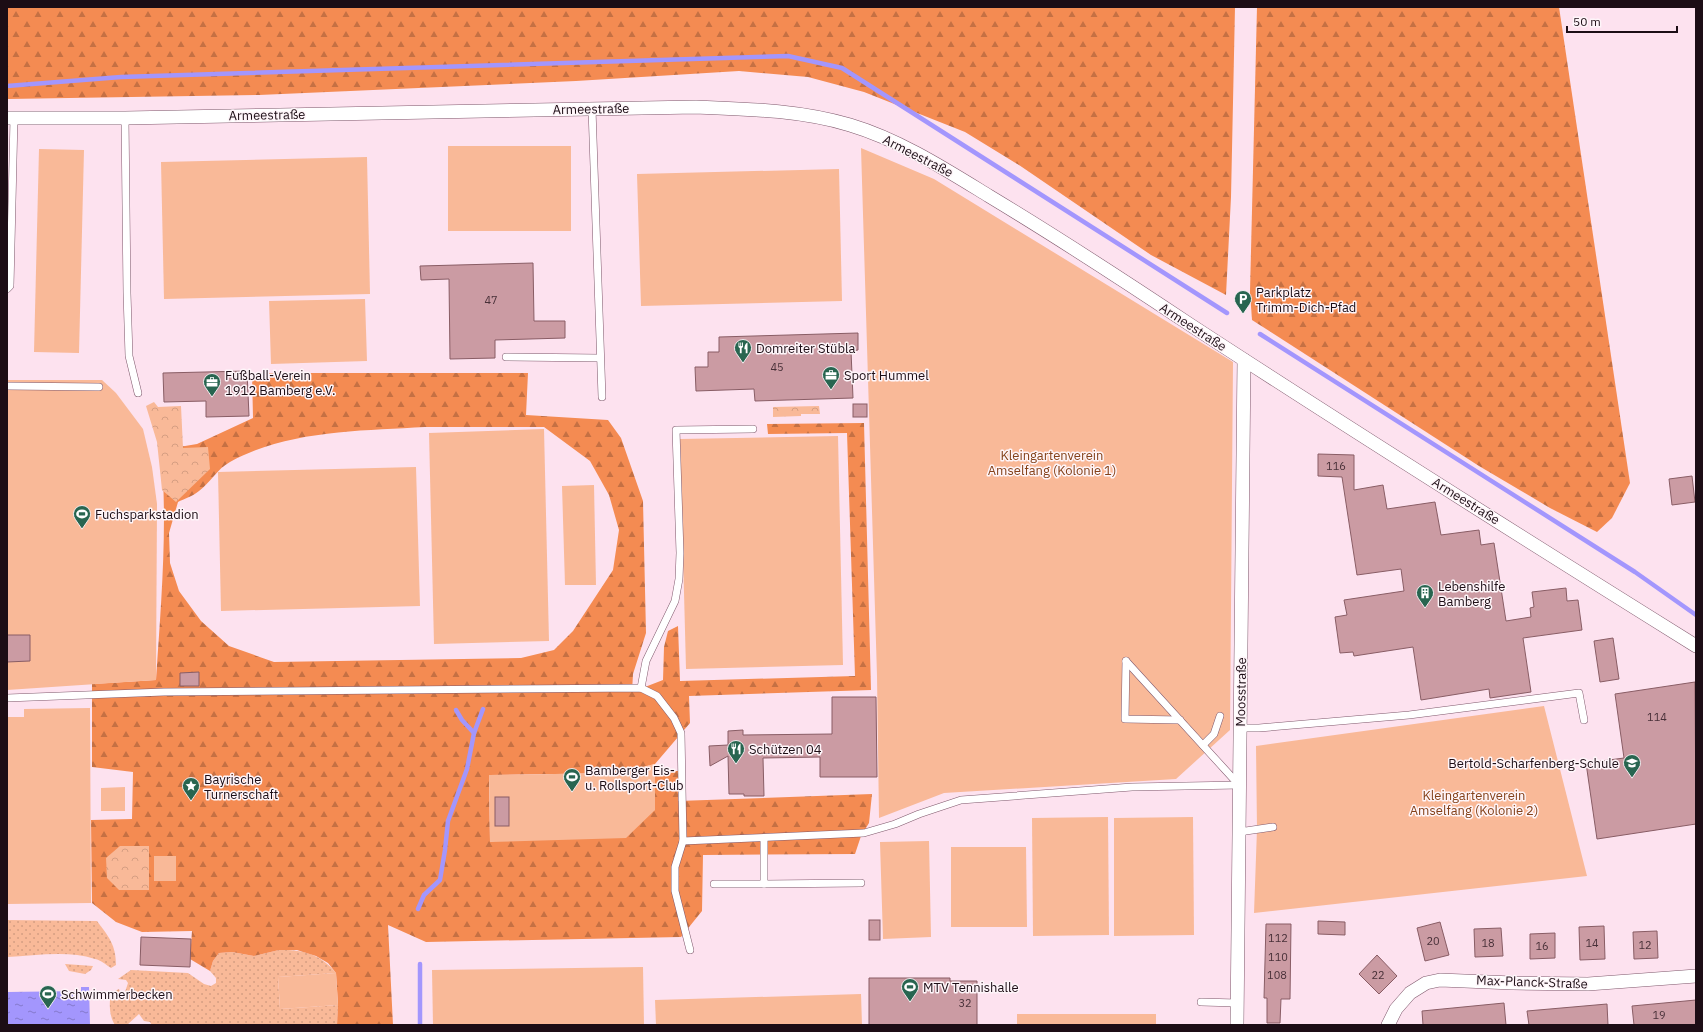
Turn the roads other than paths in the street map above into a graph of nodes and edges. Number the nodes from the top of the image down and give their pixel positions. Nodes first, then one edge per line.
1 (592, 109) junction
2 (10, 118) edge
3 (125, 118) junction
4 (7, 289) edge
5 (506, 357) dead end
6 (600, 358) junction
7 (1244, 360) junction
8 (7, 386) edge
9 (99, 387) dead end
10 (138, 393) dead end
11 (602, 398) dead end
12 (753, 428) dead end
13 (1696, 646) edge
14 (641, 688) junction
15 (7, 698) edge
16 (1220, 716) dead end
17 (1180, 720) junction
18 (1584, 720) dead end
19 (1241, 728) junction
20 (1204, 745) junction
21 (1239, 785) junction
22 (1273, 827) dead end
23 (1239, 832) junction
24 (764, 838) junction
25 (683, 841) junction
26 (861, 883) dead end
27 (714, 884) dead end
28 (764, 884) junction
29 (690, 950) dead end
30 (1696, 976) edge
31 (1202, 1002) dead end
32 (1237, 1003) junction
33 (1237, 1025) edge
34 (1388, 1025) edge

1 - 3 street, Armeestraße
1 - 6 lane
1 - 7 street, Armeestraße
2 - 3 street, Armeestraße
2 - 4 lane
3 - 10 lane
5 - 6 lane
6 - 11 lane
7 - 13 street, Armeestraße
7 - 19 street, Moosstraße
8 - 9 lane
12 - 14 lane
14 - 15 lane
14 - 25 lane
16 - 20 lane
17 - 17 lane
17 - 20 lane
18 - 19 lane
19 - 21 street, Moosstraße
20 - 21 lane
21 - 23 street, Moosstraße
21 - 24 lane
22 - 23 lane
23 - 32 street, Moosstraße
24 - 25 lane
24 - 28 lane
25 - 29 lane
26 - 28 lane
27 - 28 lane
30 - 34 street, Max-Planck-Straße
31 - 32 lane
32 - 33 street, Moosstraße

